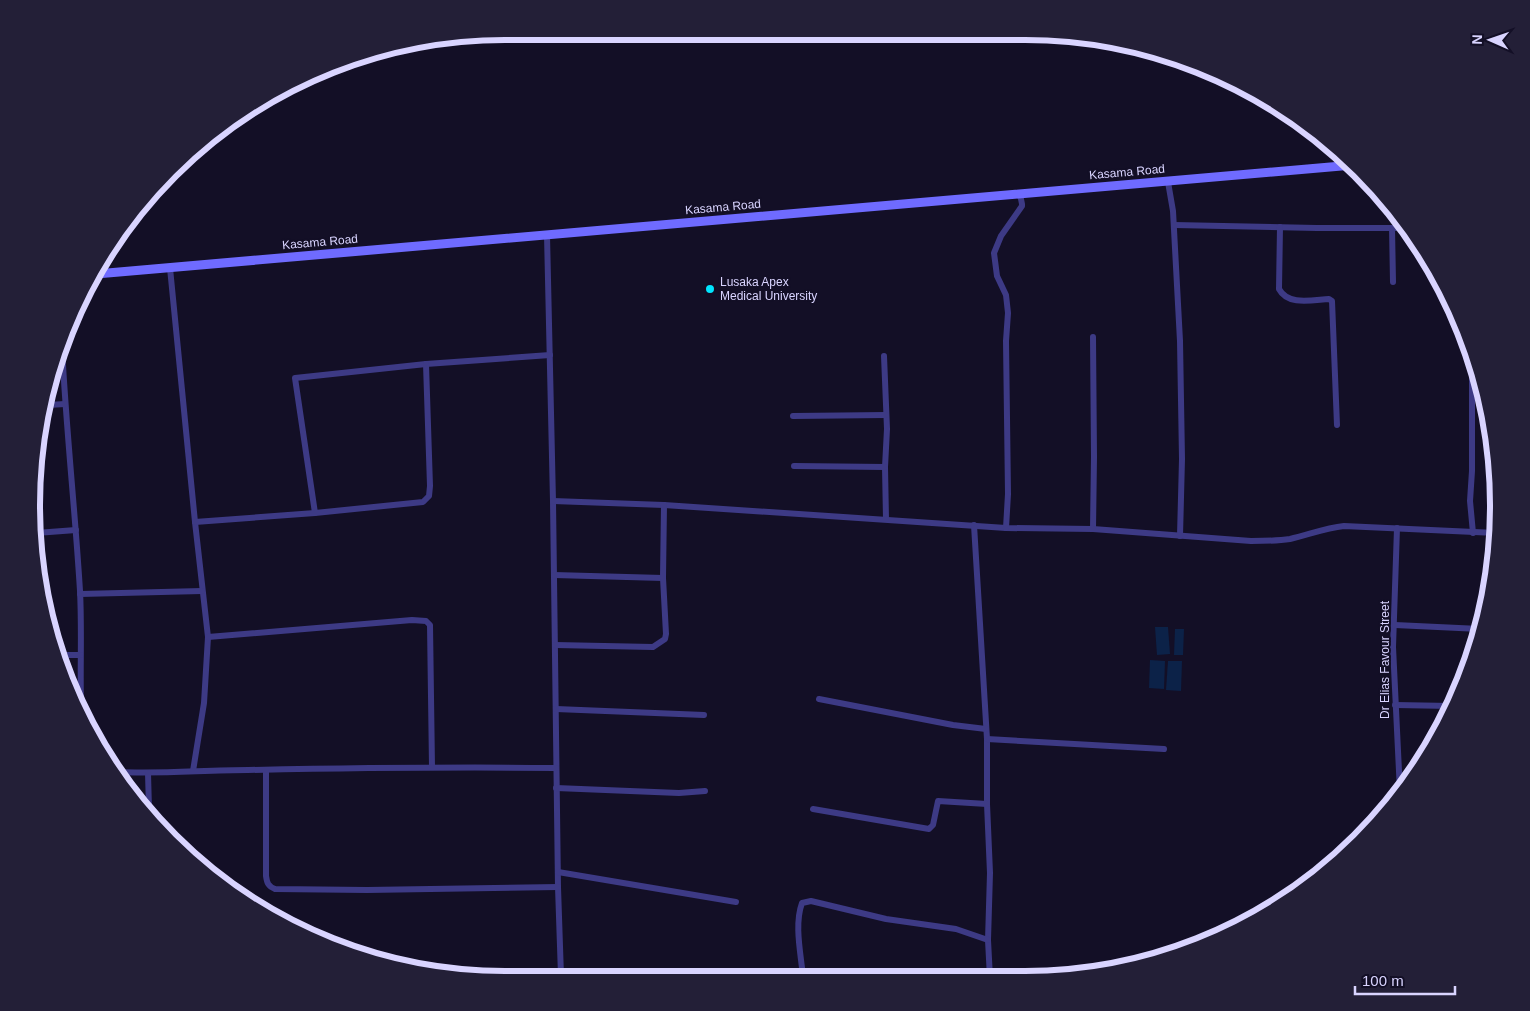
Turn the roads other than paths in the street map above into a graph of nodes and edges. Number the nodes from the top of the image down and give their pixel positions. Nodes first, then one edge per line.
1 (1342, 166) edge
2 (1168, 182) junction
3 (1020, 194) junction
4 (1174, 224) junction
5 (1280, 228) junction
6 (1392, 228) junction
7 (1398, 228) edge
8 (547, 235) junction
9 (170, 268) junction
10 (102, 274) edge
11 (1393, 282) dead end
12 (1092, 337) dead end
13 (550, 355) junction
14 (884, 356) dead end
15 (63, 363) edge
16 (426, 364) junction
17 (1472, 379) edge
18 (65, 404) junction
19 (51, 405) edge
20 (886, 415) junction
21 (793, 416) dead end
22 (1337, 425) dead end
23 (794, 466) dead end
24 (885, 467) junction
25 (553, 501) junction
26 (664, 505) junction
27 (315, 513) junction
28 (886, 519) junction
29 (194, 522) junction
30 (974, 525) junction
31 (1006, 528) junction
32 (1397, 528) junction
33 (1093, 529) junction
34 (76, 530) junction
35 (41, 533) edge
36 (1473, 533) junction
37 (1489, 533) edge
38 (1180, 536) junction
39 (554, 576) junction
40 (663, 578) junction
41 (202, 591) junction
42 (80, 594) junction
43 (1395, 625) junction
44 (1473, 629) edge
45 (208, 637) junction
46 (555, 645) junction
47 (65, 655) edge
48 (80, 656) junction
49 (81, 696) edge
50 (819, 699) dead end
51 (1395, 706) junction
52 (1444, 706) edge
53 (556, 709) junction
54 (704, 714) dead end
55 (986, 729) junction
56 (987, 739) junction
57 (1164, 749) dead end
58 (432, 767) junction
59 (556, 768) junction
60 (266, 770) junction
61 (193, 771) junction
62 (124, 772) edge
63 (148, 773) junction
64 (1399, 782) edge
65 (556, 788) junction
66 (705, 791) dead end
67 (149, 804) edge
68 (987, 804) junction
69 (813, 810) dead end
70 (558, 872) junction
71 (558, 887) junction
72 (736, 902) dead end
73 (988, 940) junction
74 (561, 971) edge
75 (802, 971) edge
76 (990, 971) edge

1 - 2 street, Kasama Road
2 - 3 street, Kasama Road
2 - 4 street
3 - 8 street, Kasama Road
3 - 31 street
4 - 5 street
4 - 38 street
5 - 6 street
5 - 22 street
6 - 7 street
6 - 11 street
8 - 9 street, Kasama Road
8 - 13 street
9 - 10 street, Kasama Road
9 - 29 street
12 - 33 street
13 - 16 street
13 - 25 street
14 - 20 street
15 - 18 street
16 - 27 street
16 - 27 street
17 - 36 street
18 - 19 street
18 - 34 street
20 - 21 street
20 - 24 street
23 - 24 street
24 - 28 street
25 - 26 street
25 - 39 street
26 - 28 street
26 - 40 street
27 - 29 street
28 - 30 street
29 - 41 street
30 - 31 street
30 - 55 street
31 - 33 street
32 - 36 street
32 - 38 street
32 - 43 street, Dr Elias Favour Street
33 - 38 street
34 - 35 street
34 - 42 street
36 - 37 street
39 - 40 street
39 - 46 street
40 - 46 street
41 - 42 street
41 - 45 street
42 - 48 street
43 - 44 street
43 - 51 street, Dr Elias Favour Street
45 - 58 street
45 - 61 street
46 - 53 street
47 - 48 street
48 - 49 street
50 - 55 street
51 - 52 street
51 - 64 street, Dr Elias Favour Street
53 - 54 street
53 - 59 street
55 - 56 street
56 - 57 street
56 - 68 street
58 - 59 street
58 - 60 street
59 - 65 street
60 - 61 street
60 - 71 street
61 - 63 street
62 - 63 street
63 - 67 street
65 - 66 street
65 - 70 street
68 - 69 street
68 - 73 street
70 - 71 street
70 - 72 street
71 - 74 street
73 - 75 street
73 - 76 street

